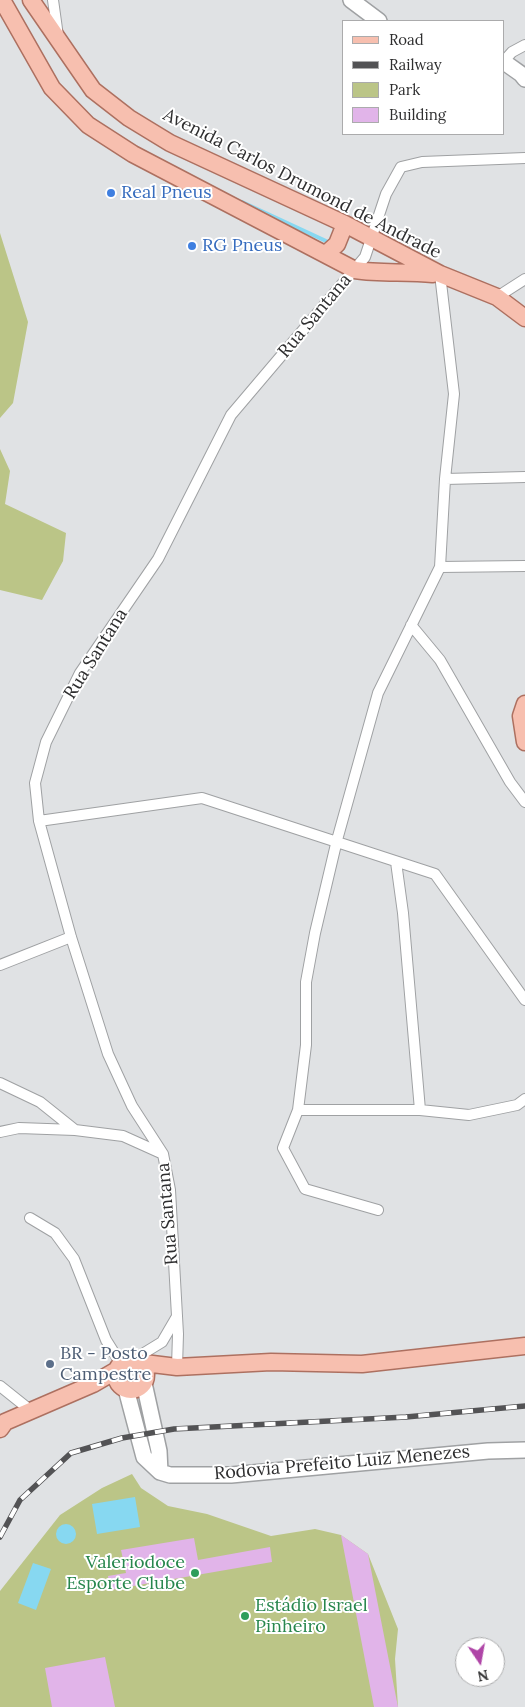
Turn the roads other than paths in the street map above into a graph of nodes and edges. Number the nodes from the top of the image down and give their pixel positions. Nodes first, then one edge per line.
1 (2, 0) edge
2 (31, 0) edge
3 (53, 0) edge
4 (351, 0) edge
5 (378, 20) edge
6 (59, 44) junction
7 (525, 45) edge
8 (505, 61) edge
9 (505, 63) edge
10 (525, 79) edge
11 (525, 158) edge
12 (345, 224) junction
13 (372, 239) junction
14 (327, 253) junction
15 (355, 270) junction
16 (440, 274) junction
17 (525, 279) edge
18 (497, 297) junction
19 (525, 318) edge
20 (525, 477) edge
21 (445, 479) junction
22 (525, 566) edge
23 (440, 567) junction
24 (411, 625) junction
25 (525, 704) edge
26 (525, 742) edge
27 (525, 802) edge
28 (39, 821) junction
29 (337, 840) junction
30 (396, 862) junction
31 (71, 937) junction
32 (0, 965) edge
33 (525, 1000) edge
34 (0, 1083) edge
35 (525, 1099) edge
36 (298, 1110) junction
37 (420, 1110) junction
38 (75, 1130) junction
39 (0, 1132) edge
40 (163, 1154) junction
41 (378, 1210) dead end
42 (30, 1218) dead end
43 (176, 1318) junction
44 (525, 1346) edge
45 (177, 1367) junction
46 (125, 1372) junction
47 (145, 1380) junction
48 (0, 1386) edge
49 (30, 1410) junction
50 (0, 1429) edge
51 (525, 1450) edge
52 (160, 1472) junction

1 - 14 main road, Avenida Carlos Drumond de Andrade
2 - 6 main road, Avenida Carlos Drumond de Andrade
3 - 6 street
4 - 5 main road
6 - 12 main road, Avenida Carlos Drumond de Andrade
7 - 8 street
9 - 10 main road
11 - 13 street, Rua Santana
12 - 13 main road, Avenida Carlos Drumond de Andrade
12 - 14 main road
13 - 15 street, Rua Santana
13 - 16 main road, Avenida Carlos Drumond de Andrade
14 - 15 main road, Avenida Carlos Drumond de Andrade
15 - 16 main road, Avenida Carlos Drumond de Andrade
15 - 28 street, Rua Santana
16 - 18 main road
16 - 21 street
17 - 18 street
18 - 19 main road
20 - 21 street
21 - 23 street
22 - 23 street
23 - 24 street
24 - 27 street
24 - 29 street
25 - 26 main road
28 - 29 street
28 - 31 street, Rua Santana
29 - 30 street
29 - 36 street
30 - 33 street
30 - 37 street
31 - 32 street
31 - 40 street, Rua Santana
34 - 38 street
35 - 37 street
36 - 37 street
36 - 41 street
38 - 39 street
38 - 40 street
40 - 43 street, Rua Santana
42 - 46 street
43 - 45 street, Rua Santana
43 - 46 street
44 - 45 main road
45 - 46 main road
45 - 47 main road
46 - 47 main road
46 - 47 main road
46 - 49 main road
46 - 52 main road
47 - 52 main road
48 - 49 street
49 - 50 main road
51 - 52 main road, Rodovia Prefeito Luiz Menezes

